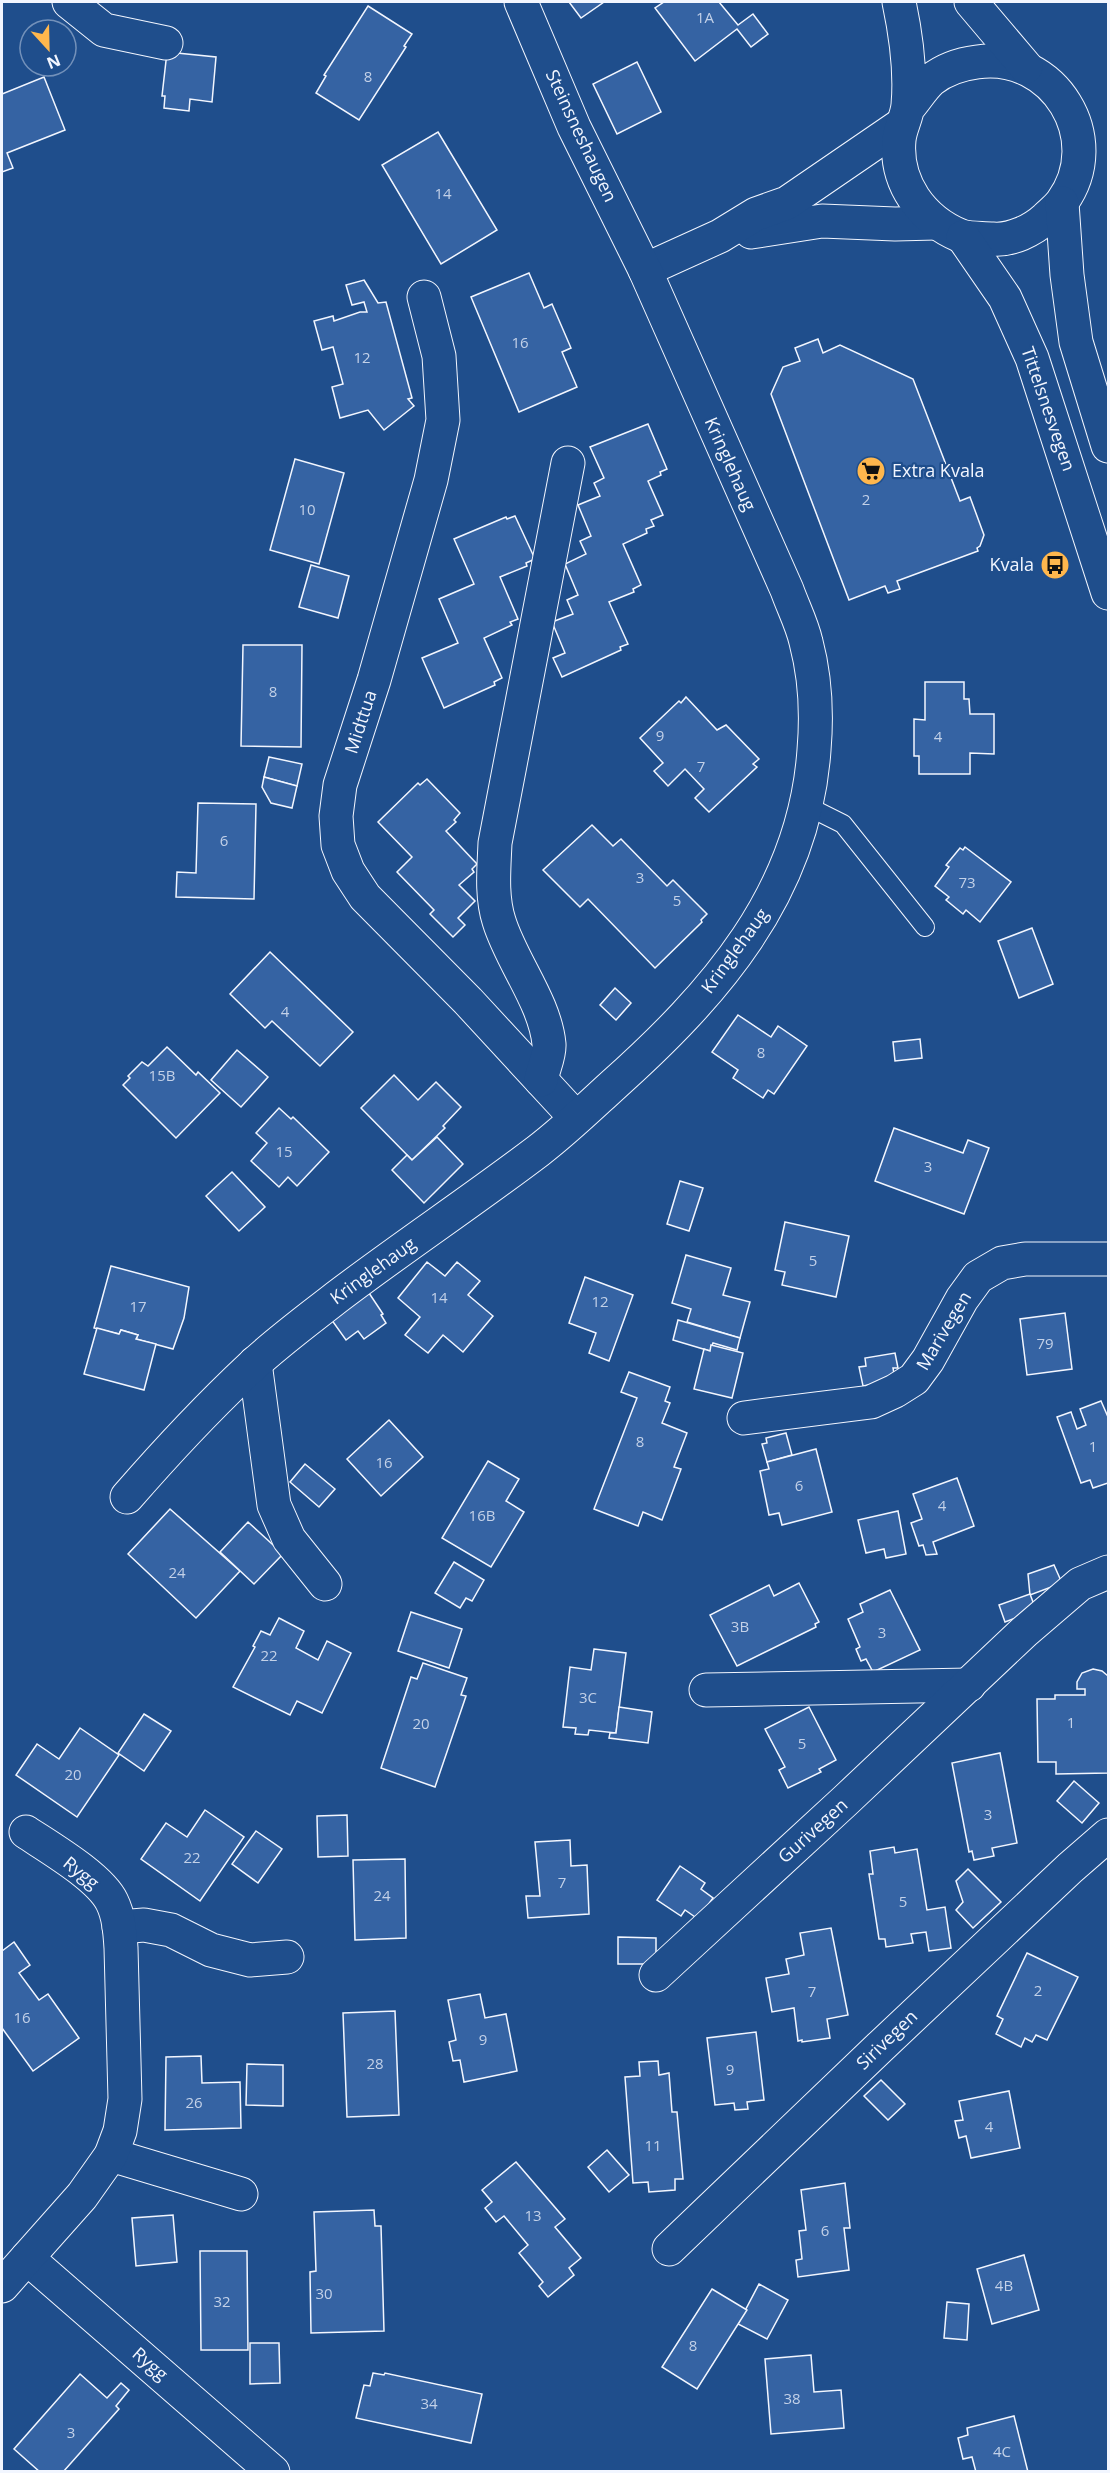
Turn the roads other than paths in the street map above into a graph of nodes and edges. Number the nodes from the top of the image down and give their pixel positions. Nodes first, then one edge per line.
1 (69, 2) edge
2 (521, 2) edge
3 (899, 2) edge
4 (970, 2) edge
5 (166, 43) dead end
6 (1026, 67) junction
7 (905, 116) junction
8 (1062, 203) junction
9 (950, 230) junction
10 (720, 236) junction
11 (645, 270) junction
12 (424, 297) dead end
13 (1108, 446) edge
14 (568, 464) dead end
15 (1108, 593) edge
16 (807, 806) junction
17 (926, 927) dead end
18 (541, 1080) junction
19 (576, 1118) junction
20 (1108, 1258) edge
21 (255, 1363) junction
22 (744, 1418) dead end
23 (127, 1497) dead end
24 (1108, 1572) edge
25 (325, 1584) dead end
26 (969, 1684) junction
27 (706, 1690) dead end
28 (26, 1832) dead end
29 (1108, 1834) edge
30 (119, 1927) junction
31 (287, 1957) dead end
32 (656, 1975) dead end
33 (111, 2155) junction
34 (241, 2194) dead end
35 (669, 2249) dead end
36 (27, 2258) junction
37 (2, 2286) edge
38 (273, 2472) edge

1 - 5 street
2 - 11 street, Steinsneshaugen
3 - 7 street
4 - 6 street
6 - 7 street
6 - 8 street
7 - 9 street
7 - 10 street
8 - 9 street
8 - 13 street
9 - 10 street
9 - 15 street, Tittelsnesvegen
10 - 11 street
11 - 16 street, Kringlehaug
12 - 18 street, Midttua
14 - 18 street
16 - 17 lane
16 - 19 street, Kringlehaug
18 - 19 street, Midttua
19 - 21 street, Kringlehaug
20 - 22 street, Marivegen
21 - 23 street, Kringlehaug
21 - 25 street
24 - 26 street, Gurivegen
26 - 27 street
26 - 32 street, Gurivegen
28 - 30 street, Rygg
29 - 35 street, Sirivegen
30 - 31 street
30 - 33 street, Rygg
33 - 34 street
33 - 36 street, Rygg
36 - 37 street, Rygg
36 - 38 street, Rygg

